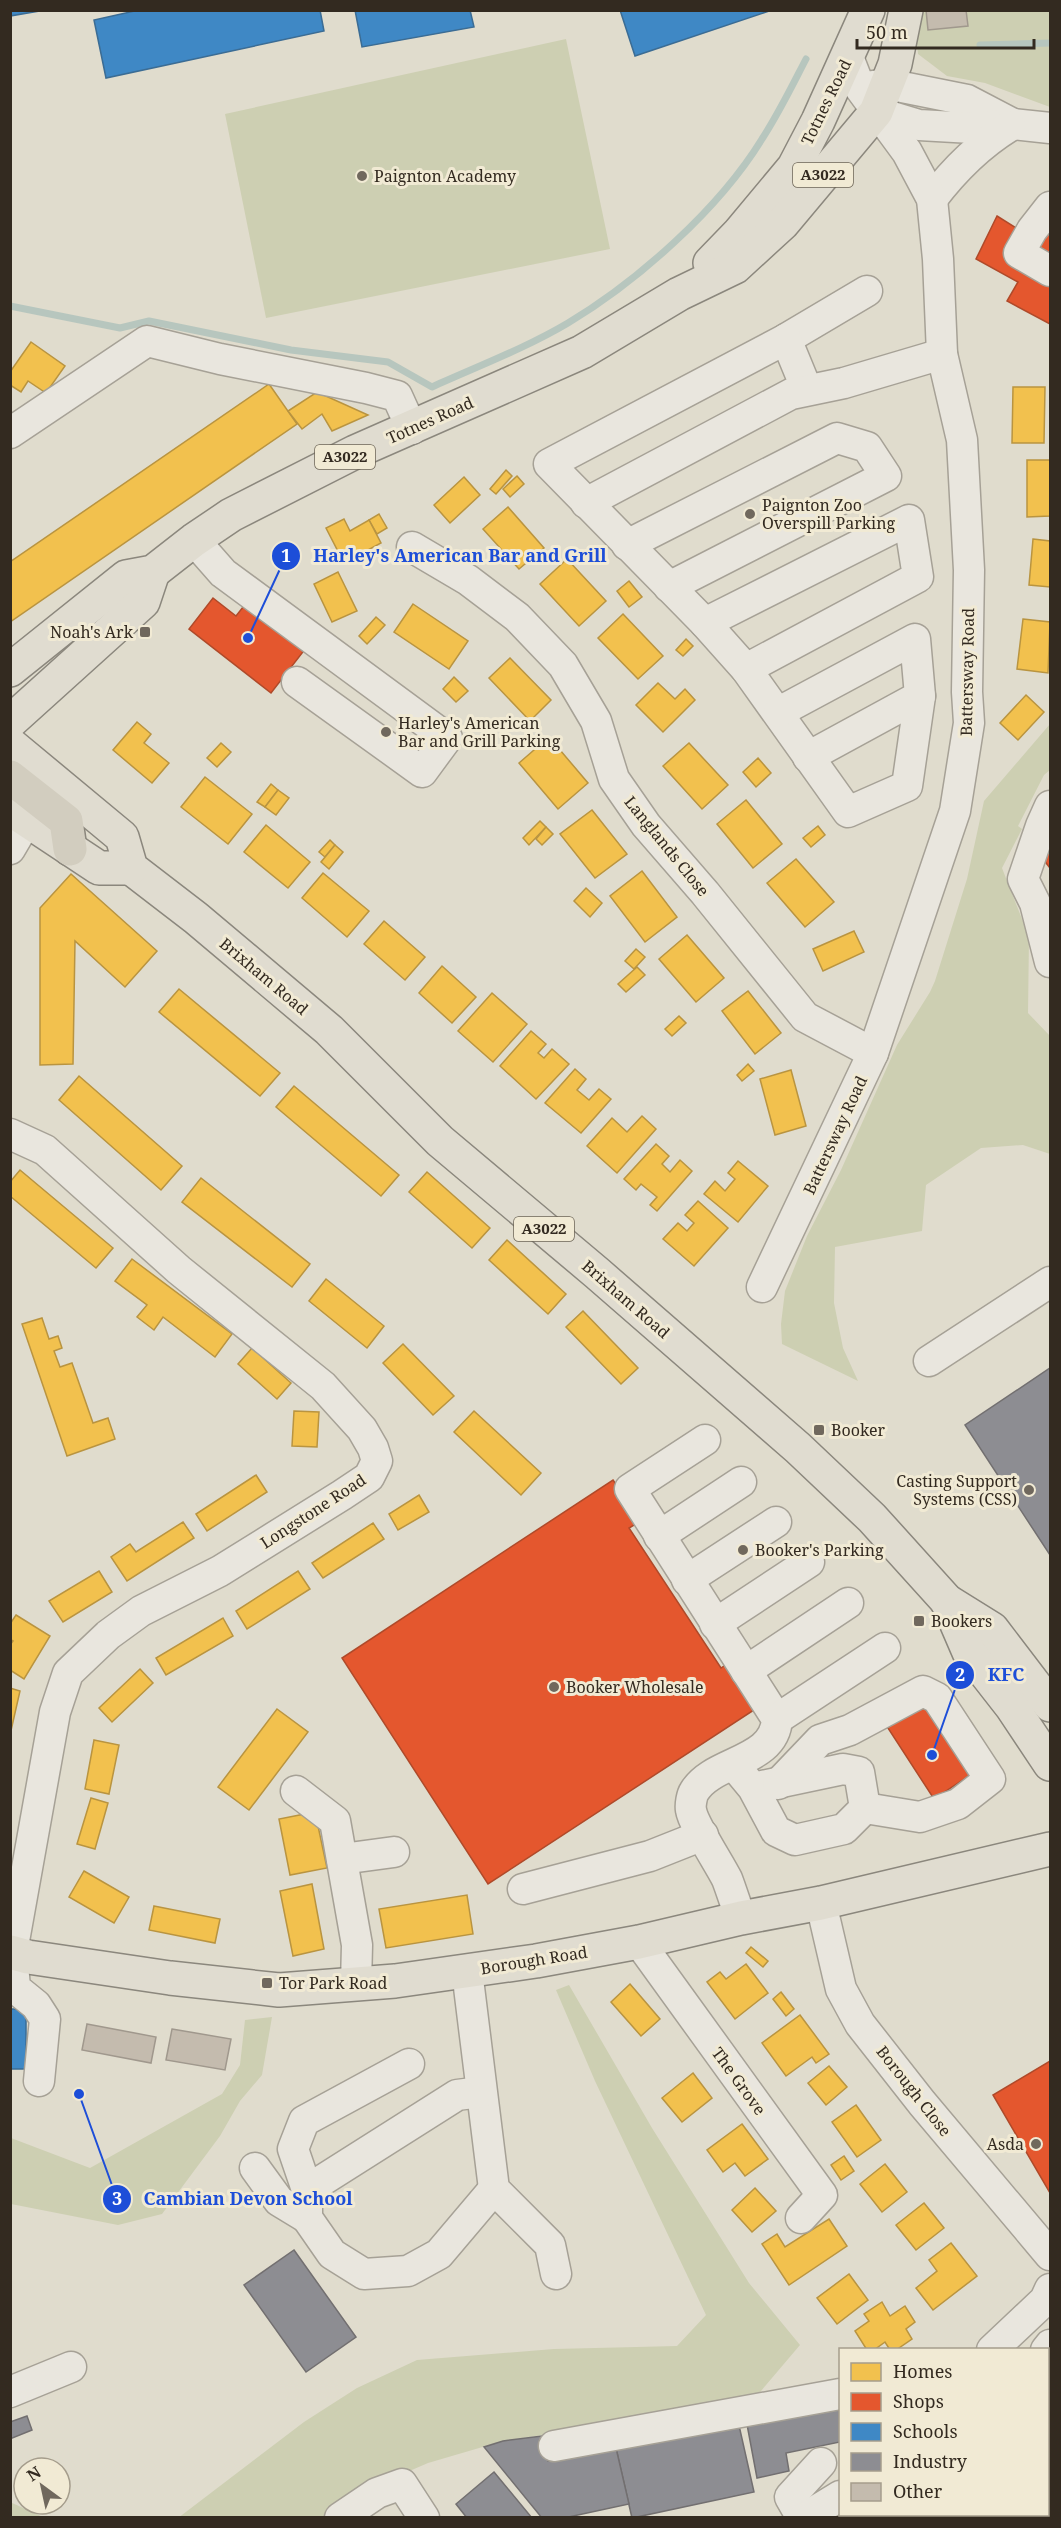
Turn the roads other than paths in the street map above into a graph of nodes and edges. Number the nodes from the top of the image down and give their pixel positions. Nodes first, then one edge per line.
1 (868, 10) edge
2 (906, 10) edge
3 (848, 57) junction
4 (874, 95) junction
5 (822, 112) junction
6 (1013, 124) junction
7 (1050, 128) edge
8 (932, 200) junction
9 (1050, 207) edge
10 (1050, 271) edge
11 (867, 291) dead end
12 (679, 294) junction
13 (786, 339) junction
14 (942, 354) junction
15 (807, 390) junction
16 (412, 429) junction
17 (10, 433) edge
18 (586, 503) junction
19 (194, 540) junction
20 (627, 545) junction
21 (412, 547) dead end
22 (153, 572) junction
23 (669, 587) junction
24 (705, 623) junction
25 (746, 669) junction
26 (10, 670) edge
27 (297, 682) dead end
28 (920, 696) junction
29 (779, 712) junction
30 (10, 722) edge
31 (10, 744) edge
32 (808, 757) junction
33 (10, 777) edge
34 (1050, 806) edge
35 (19, 814) edge
36 (10, 849) edge
37 (70, 849) junction
38 (131, 868) junction
39 (1050, 962) edge
40 (873, 1053) junction
41 (10, 1134) edge
42 (1050, 1282) edge
43 (762, 1287) dead end
44 (928, 1361) dead end
45 (705, 1440) dead end
46 (741, 1482) dead end
47 (776, 1522) dead end
48 (659, 1536) junction
49 (809, 1562) dead end
50 (687, 1580) junction
51 (947, 1601) junction
52 (848, 1603) dead end
53 (716, 1624) junction
54 (885, 1648) dead end
55 (746, 1671) junction
56 (1050, 1705) edge
57 (777, 1719) junction
58 (1050, 1764) edge
59 (734, 1765) junction
60 (766, 1786) junction
61 (296, 1791) dead end
62 (865, 1808) junction
63 (703, 1835) junction
64 (1050, 1849) edge
65 (394, 1852) dead end
66 (342, 1859) junction
67 (523, 1889) dead end
68 (821, 1903) junction
69 (741, 1918) junction
70 (639, 1942) junction
71 (11, 1952) edge
72 (466, 1971) junction
73 (356, 1984) junction
74 (409, 2064) dead end
75 (39, 2081) dead end
76 (481, 2092) junction
77 (255, 2168) dead end
78 (494, 2189) junction
79 (307, 2204) junction
80 (801, 2217) dead end
81 (1050, 2255) edge
82 (556, 2274) dead end
83 (1049, 2301) edge
84 (993, 2348) edge
85 (71, 2367) dead end
86 (10, 2392) edge
87 (839, 2394) edge
88 (554, 2446) dead end
89 (821, 2463) dead end
90 (839, 2497) edge
91 (340, 2517) edge
92 (424, 2517) edge
93 (803, 2517) edge

1 - 3 main road, Totnes Road / A3022
2 - 4 main road, Totnes Road / A3022
3 - 4 street, Battersway Road
3 - 5 main road, Totnes Road / A3022
4 - 5 street
4 - 6 street
4 - 8 street, Battersway Road
4 - 12 main road, Totnes Road / A3022
5 - 12 main road, Totnes Road / A3022
6 - 7 street
6 - 8 street
8 - 14 street, Battersway Road
9 - 10 street
11 - 13 street
12 - 16 main road, Totnes Road / A3022
13 - 15 street
13 - 18 street
14 - 15 street
14 - 40 street, Battersway Road
15 - 18 street
16 - 17 street
16 - 19 main road, Totnes Road / A3022
18 - 20 street
19 - 22 main road, Totnes Road / A3022
19 - 27 street
20 - 23 street
20 - 23 street
21 - 40 street, Langlands Close
22 - 26 main road, Totnes Road / A3022
22 - 30 main road
23 - 24 street
24 - 25 street
24 - 25 street
25 - 29 street
28 - 29 street
28 - 32 street
28 - 32 street
29 - 32 street
31 - 38 main road
33 - 37 highway
34 - 39 street
35 - 36 street
35 - 37 main road
37 - 38 main road
38 - 51 main road, Brixham Road / A3022
40 - 43 street, Battersway Road
41 - 71 street, Longstone Road
42 - 44 street
45 - 48 street
46 - 48 street
47 - 50 street
48 - 50 street
49 - 53 street
50 - 53 street
51 - 56 main road, Brixham Road / A3022
51 - 58 main road, Brixham Road / A3022
52 - 55 street
53 - 55 street
54 - 57 street
55 - 57 street
57 - 59 street
59 - 60 street
59 - 63 street
60 - 62 street
60 - 62 street
60 - 62 street
61 - 66 street
63 - 67 street
63 - 69 street
64 - 68 main road, Borough Road
65 - 66 street
66 - 73 street
68 - 69 main road, Borough Road
68 - 81 street, Borough Close
69 - 70 main road, Borough Road
70 - 72 main road, Borough Road
70 - 80 street, The Grove
71 - 73 main road, Borough Road
71 - 75 street
72 - 73 main road, Borough Road
72 - 76 street
74 - 79 street
76 - 78 street
76 - 79 street
77 - 79 street
78 - 79 street
78 - 82 street
83 - 84 street
85 - 86 street
87 - 88 street
89 - 93 street
90 - 93 street
91 - 92 street

